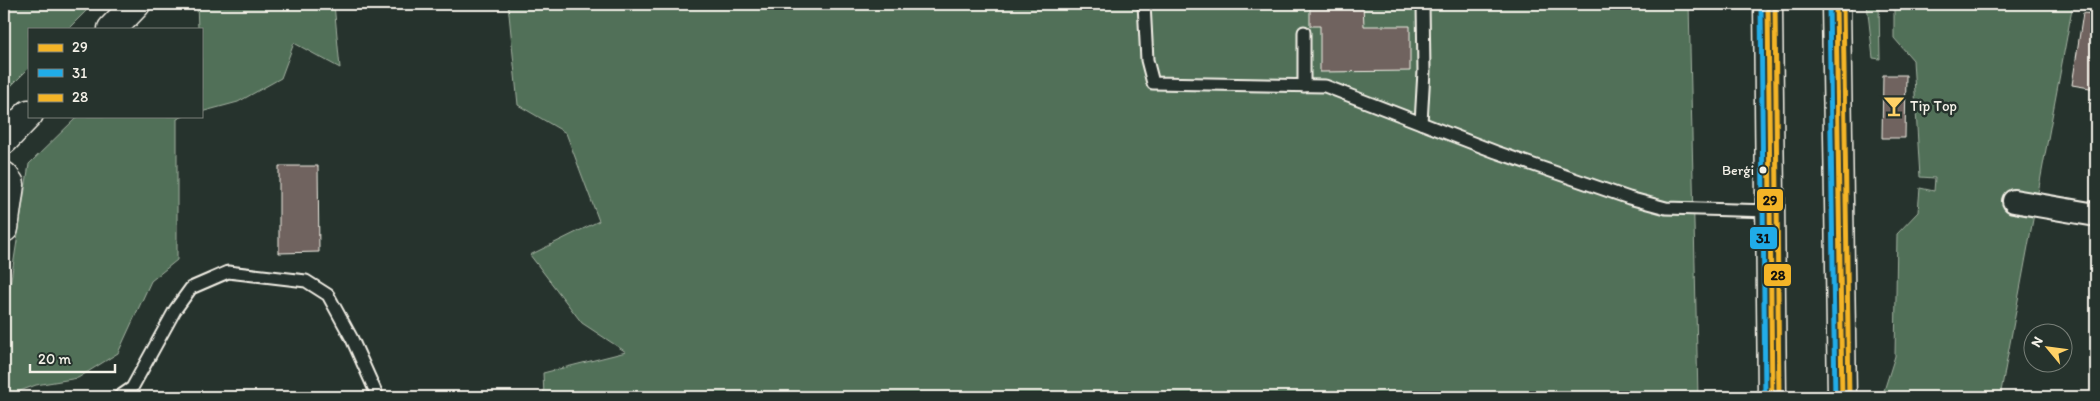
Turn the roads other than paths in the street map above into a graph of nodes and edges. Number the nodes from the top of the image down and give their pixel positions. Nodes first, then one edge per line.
1 (136, 4) edge
2 (1144, 4) edge
3 (1423, 4) edge
4 (1768, 4) edge
5 (1836, 4) edge
6 (113, 28) edge
7 (1304, 32) dead end
8 (1304, 86) junction
9 (28, 115) edge
10 (1421, 123) junction
11 (4, 140) edge
12 (4, 176) edge
13 (2014, 201) dead end
14 (1770, 211) junction
15 (2096, 215) edge
16 (4, 228) edge
17 (119, 397) edge
18 (378, 397) edge
19 (1772, 397) edge
20 (1842, 397) edge

1 - 6 main road
2 - 8 lane
3 - 10 lane
4 - 14 main road
5 - 20 main road
7 - 8 lane
8 - 10 lane
9 - 11 main road
10 - 14 lane
12 - 16 main road
13 - 15 street
14 - 19 main road
17 - 18 lane

